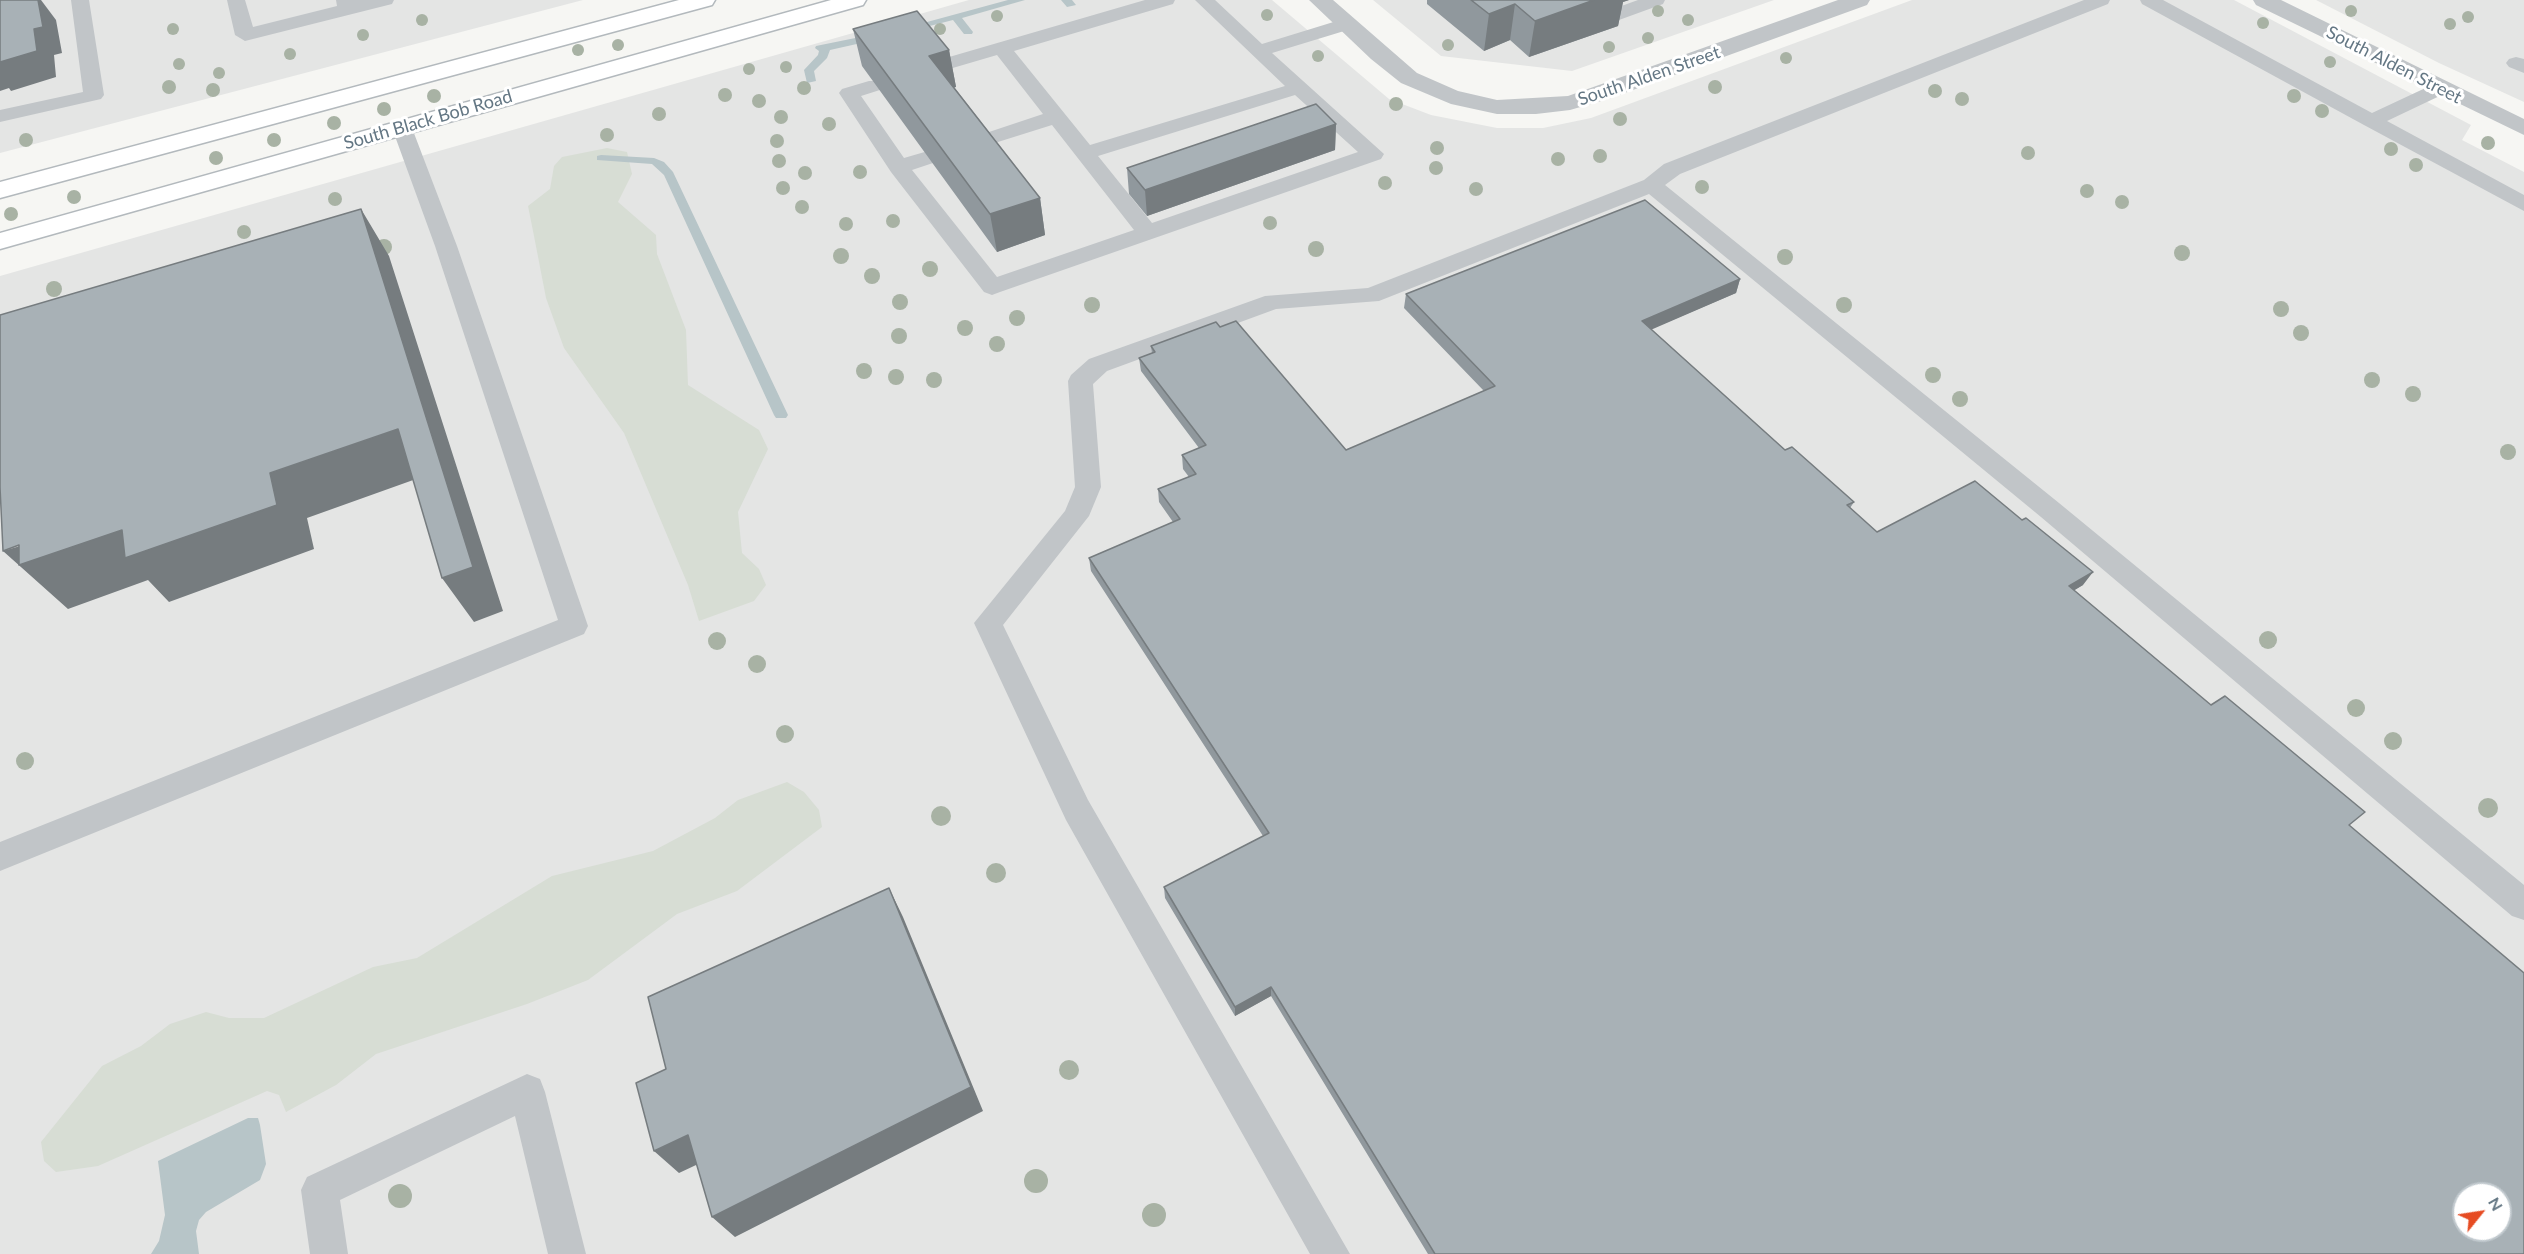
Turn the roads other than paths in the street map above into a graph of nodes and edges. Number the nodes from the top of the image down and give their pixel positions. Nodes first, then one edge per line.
1 (80, 0) edge
2 (236, 0) edge
3 (385, 0) edge
4 (704, 0) edge
5 (855, 0) edge
6 (1166, 0) edge
7 (1204, 0) edge
8 (1320, 0) edge
9 (1656, 0) edge
10 (1859, 0) edge
11 (2101, 0) edge
12 (2149, 0) edge
13 (2264, 0) edge
14 (346, 5) edge
15 (1612, 15) dead end
16 (1347, 24) junction
17 (1002, 49) junction
18 (1258, 51) junction
19 (939, 66) edge
20 (876, 85) edge
21 (1298, 88) junction
22 (2441, 88) junction
23 (0, 116) edge
24 (1056, 117) junction
25 (2370, 121) junction
26 (1186, 123) junction
27 (402, 128) junction
28 (2524, 128) edge
29 (1134, 138) junction
30 (1201, 139) dead end
31 (975, 143) edge
32 (1084, 153) junction
33 (1149, 155) dead end
34 (928, 157) edge
35 (899, 167) junction
36 (1652, 185) junction
37 (0, 190) edge
38 (2524, 204) edge
39 (1148, 232) junction
40 (0, 241) edge
41 (0, 857) edge
42 (2524, 905) edge
43 (329, 1254) edge
44 (567, 1254) edge
45 (1331, 1254) edge

1 - 23 lane
2 - 14 lane
3 - 14 lane
4 - 37 main road
5 - 27 main road, South Black Bob Road
6 - 17 lane
7 - 18 lane
8 - 16 street, South Alden Street
9 - 15 lane
10 - 16 street, South Alden Street
11 - 36 lane
12 - 25 lane
13 - 22 street, South Alden Street
16 - 18 lane
17 - 19 lane
17 - 24 lane
18 - 21 lane
20 - 35 lane
21 - 26 lane
21 - 39 lane
22 - 25 lane
22 - 28 street, South Alden Street
24 - 31 lane
24 - 32 lane
25 - 38 lane
26 - 29 lane
26 - 30 lane
27 - 40 main road, South Black Bob Road
27 - 41 lane
29 - 32 lane
29 - 33 lane
32 - 39 lane
34 - 35 lane
35 - 39 lane
36 - 42 lane
36 - 45 lane
43 - 44 lane

